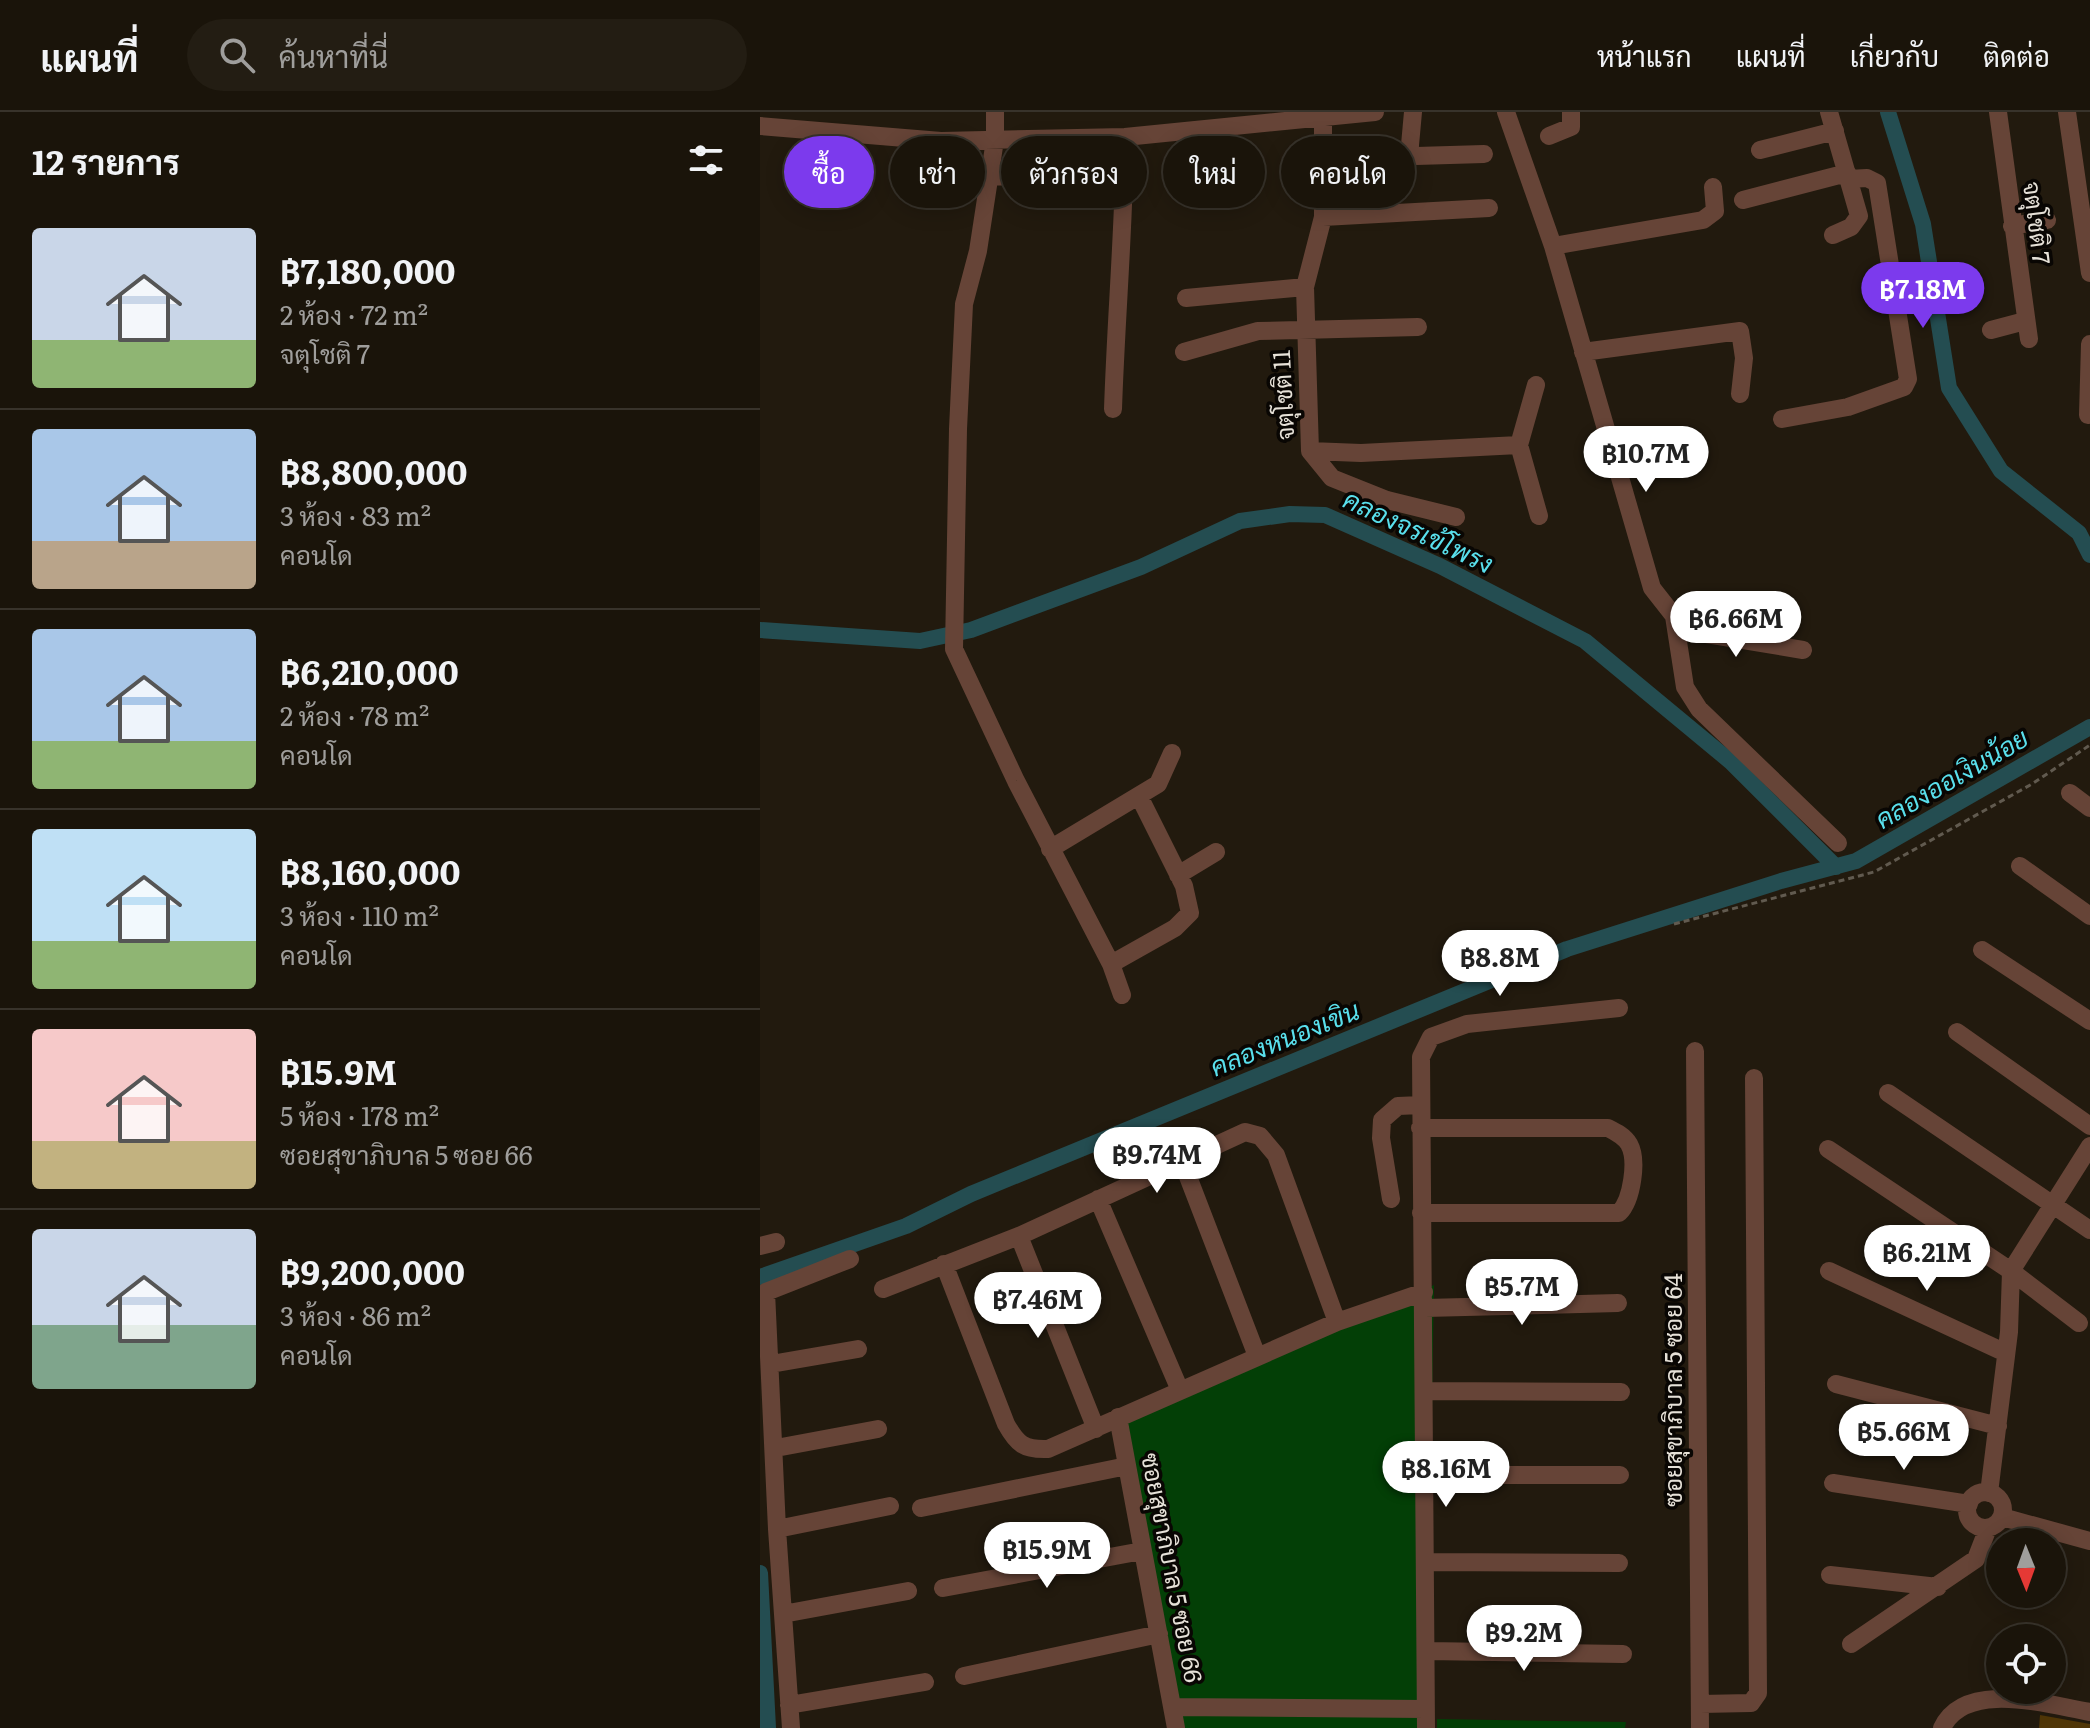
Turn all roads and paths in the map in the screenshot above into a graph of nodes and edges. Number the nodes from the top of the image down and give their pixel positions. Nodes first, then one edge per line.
1 (995, 112) edge
2 (1375, 112) edge
3 (1413, 112) edge
4 (1506, 112) edge
5 (1571, 112) edge
6 (1829, 112) edge
7 (1998, 112) edge
8 (2067, 112) edge
9 (1323, 117) junction
10 (760, 126) edge
11 (1835, 131) junction
12 (1135, 136) edge
13 (1411, 136) edge
14 (1549, 136) dead end
15 (995, 140) junction
16 (1001, 140) edge
17 (1760, 150) dead end
18 (1484, 154) dead end
19 (1415, 156) edge
20 (989, 176) junction
21 (1001, 176) edge
22 (1848, 176) junction
23 (1713, 187) dead end
24 (1743, 200) dead end
25 (1124, 208) edge
26 (1489, 208) dead end
27 (1323, 217) junction
28 (2047, 220) dead end
29 (2012, 226) junction
30 (1833, 235) dead end
31 (1553, 246) junction
32 (2090, 273) edge
33 (1305, 287) junction
34 (1186, 298) dead end
35 (1418, 327) dead end
36 (1991, 330) dead end
37 (1306, 332) junction
38 (2090, 344) edge
39 (1184, 352) dead end
40 (1583, 352) junction
41 (1536, 385) dead end
42 (1740, 394) dead end
43 (1113, 409) dead end
44 (2088, 415) dead end
45 (1782, 419) dead end
46 (1519, 445) junction
47 (1310, 451) junction
48 (1539, 516) dead end
49 (1456, 517) dead end
50 (1676, 629) junction
51 (1803, 650) dead end
52 (2090, 745) edge
53 (1172, 753) dead end
54 (2070, 793) dead end
55 (1139, 796) junction
56 (2090, 808) edge
57 (1838, 843) dead end
58 (1050, 849) junction
59 (1216, 852) dead end
60 (2020, 866) dead end
61 (1178, 875) junction
62 (2090, 916) edge
63 (1674, 924) dead end
64 (1982, 950) dead end
65 (1111, 964) junction
66 (1122, 995) dead end
67 (1619, 1008) dead end
68 (2090, 1021) edge
69 (1957, 1032) dead end
70 (1695, 1051) dead end
71 (1754, 1078) dead end
72 (1888, 1093) dead end
73 (1421, 1105) junction
74 (2090, 1126) edge
75 (1420, 1128) junction
76 (2090, 1146) edge
77 (1828, 1149) dead end
78 (1182, 1161) junction
79 (1098, 1199) junction
80 (1391, 1199) dead end
81 (2050, 1206) junction
82 (1421, 1213) junction
83 (2090, 1230) edge
84 (1019, 1236) junction
85 (850, 1259) dead end
86 (944, 1264) junction
87 (1829, 1271) dead end
88 (2011, 1271) junction
89 (883, 1289) dead end
90 (1424, 1300) junction
91 (1618, 1303) dead end
92 (1337, 1322) junction
93 (2079, 1323) dead end
94 (858, 1349) dead end
95 (2006, 1353) junction
96 (1257, 1356) junction
97 (771, 1364) junction
98 (1836, 1384) dead end
99 (1179, 1388) junction
100 (1424, 1391) junction
101 (1621, 1392) dead end
102 (1118, 1417) junction
103 (1998, 1426) junction
104 (878, 1429) dead end
105 (1096, 1429) junction
106 (776, 1448) junction
107 (1127, 1466) junction
108 (1425, 1475) junction
109 (1620, 1475) dead end
110 (1833, 1483) dead end
111 (1989, 1493) junction
112 (1969, 1504) junction
113 (890, 1506) dead end
114 (921, 1508) dead end
115 (1995, 1522) junction
116 (777, 1529) junction
117 (2090, 1541) edge
118 (1142, 1551) junction
119 (1426, 1562) junction
120 (1619, 1563) dead end
121 (1830, 1575) dead end
122 (1938, 1587) junction
123 (943, 1588) dead end
124 (908, 1591) dead end
125 (783, 1614) junction
126 (1159, 1634) junction
127 (1851, 1644) dead end
128 (1427, 1651) junction
129 (1623, 1654) dead end
130 (964, 1676) dead end
131 (925, 1682) dead end
132 (1700, 1704) junction
133 (789, 1705) junction
134 (2090, 1712) edge
135 (1426, 1719) edge
136 (1172, 1722) edge
137 (791, 1728) edge
138 (1700, 1728) edge
139 (1942, 1728) edge

1 - 15 street
2 - 9 street
3 - 13 street
4 - 31 street
5 - 14 street
6 - 11 street
7 - 29 street, จตุโชติ 7
8 - 32 street
9 - 12 street
9 - 27 street, จตุโชติ 11
10 - 15 street
11 - 17 street
11 - 22 street
15 - 16 street
15 - 20 street
18 - 19 street
20 - 21 street
20 - 58 street
22 - 24 street
22 - 30 street
22 - 45 street
23 - 31 street
25 - 43 street
26 - 27 street
27 - 33 street, จตุโชติ 11
28 - 29 street
29 - 36 street, จตุโชติ 7
31 - 40 street
33 - 34 street
33 - 37 street, จตุโชติ 11
35 - 37 street
37 - 39 street
37 - 47 street, จตุโชติ 11
38 - 44 street
40 - 42 street
40 - 50 street
41 - 46 street
46 - 47 street, จตุโชติ 11
46 - 48 street
47 - 49 street
50 - 51 street
50 - 57 street
52 - 63 path
53 - 55 street
54 - 56 street
55 - 58 street
55 - 61 street
58 - 65 street
59 - 61 street
60 - 62 street
61 - 65 street
64 - 68 street
65 - 66 street
67 - 73 street
69 - 74 street
70 - 132 street, ซอยสุขาภิบาล 5 ซอย 64
71 - 132 street
72 - 81 street
73 - 75 street
73 - 80 street
75 - 82 street
75 - 82 street
76 - 81 street
77 - 88 street
78 - 79 street
78 - 92 street
78 - 96 street
79 - 84 street
79 - 99 street
81 - 83 street
81 - 88 street
82 - 90 street
84 - 86 street
84 - 105 street
85 - 97 street
86 - 89 street
86 - 105 street
87 - 95 street
88 - 93 street
88 - 95 street
90 - 91 street
90 - 92 street
90 - 100 street
92 - 96 street
94 - 97 street
95 - 103 street
96 - 99 street
97 - 106 street
98 - 103 street
99 - 102 street
100 - 101 street
100 - 108 street
102 - 105 street
102 - 107 street, ซอยสุขาภิบาล 5 ซอย 66
103 - 111 street
104 - 106 street
106 - 116 street
107 - 114 street
107 - 118 street, ซอยสุขาภิบาล 5 ซอย 66
108 - 109 street
108 - 119 street
110 - 112 street
111 - 112 street
111 - 115 street
112 - 115 street
113 - 116 street
115 - 117 street
115 - 122 street
116 - 125 street
118 - 123 street
118 - 126 street, ซอยสุขาภิบาล 5 ซอย 66
119 - 120 street
119 - 128 street
121 - 122 street
122 - 127 street
124 - 125 street
125 - 133 street
126 - 130 street
126 - 136 street, ซอยสุขาภิบาล 5 ซอย 66
128 - 129 street
128 - 135 street
131 - 133 street
132 - 138 street, ซอยสุขาภิบาล 5 ซอย 64
133 - 137 street
134 - 139 street
135 - 136 street

